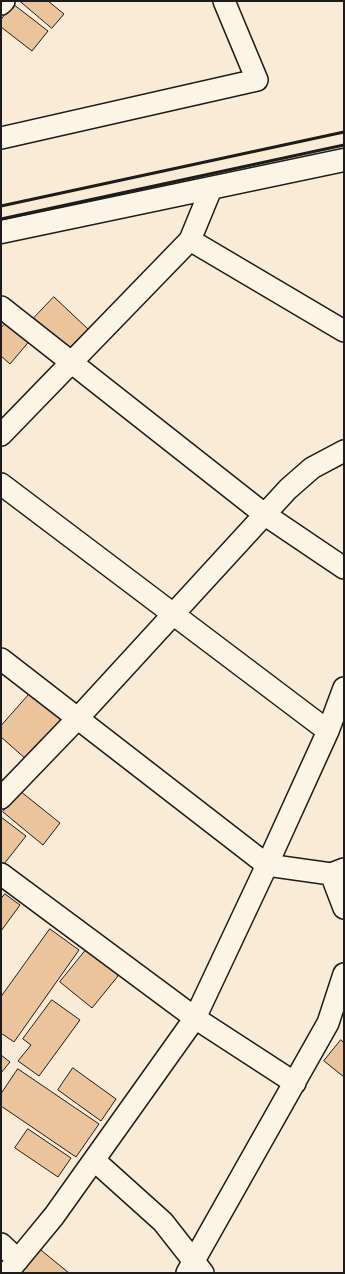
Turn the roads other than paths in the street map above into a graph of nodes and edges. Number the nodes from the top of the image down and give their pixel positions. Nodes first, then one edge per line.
1 (4, 1) edge
2 (224, 1) edge
3 (1, 4) edge
4 (6, 132) edge
5 (344, 160) edge
6 (211, 189) junction
7 (1, 232) edge
8 (190, 240) junction
9 (1, 307) edge
10 (344, 331) edge
11 (72, 364) junction
12 (1, 435) edge
13 (344, 451) edge
14 (1, 484) edge
15 (264, 514) junction
16 (344, 568) edge
17 (174, 613) junction
18 (1, 659) edge
19 (344, 688) edge
20 (78, 718) junction
21 (328, 731) junction
22 (1, 798) edge
23 (267, 865) junction
24 (337, 872) edge
25 (5, 884) edge
26 (344, 908) edge
27 (344, 974) edge
28 (195, 1018) junction
29 (295, 1083) junction
30 (94, 1160) junction
31 (1, 1244) edge
32 (13, 1266) edge
33 (195, 1270) edge

1 - 3 street
2 - 4 street
5 - 6 street
6 - 7 street
6 - 8 street
8 - 10 street
8 - 11 street
9 - 11 street
11 - 12 street
11 - 15 street
13 - 15 street
14 - 17 street
15 - 16 street
15 - 17 street
17 - 20 street
17 - 21 street
18 - 20 street
19 - 21 street
20 - 22 street
20 - 23 street
21 - 23 street
23 - 24 street
23 - 28 street
24 - 26 street
25 - 28 street
27 - 29 street
28 - 29 street
28 - 30 street
29 - 33 street
30 - 32 street
30 - 33 street
31 - 32 street

